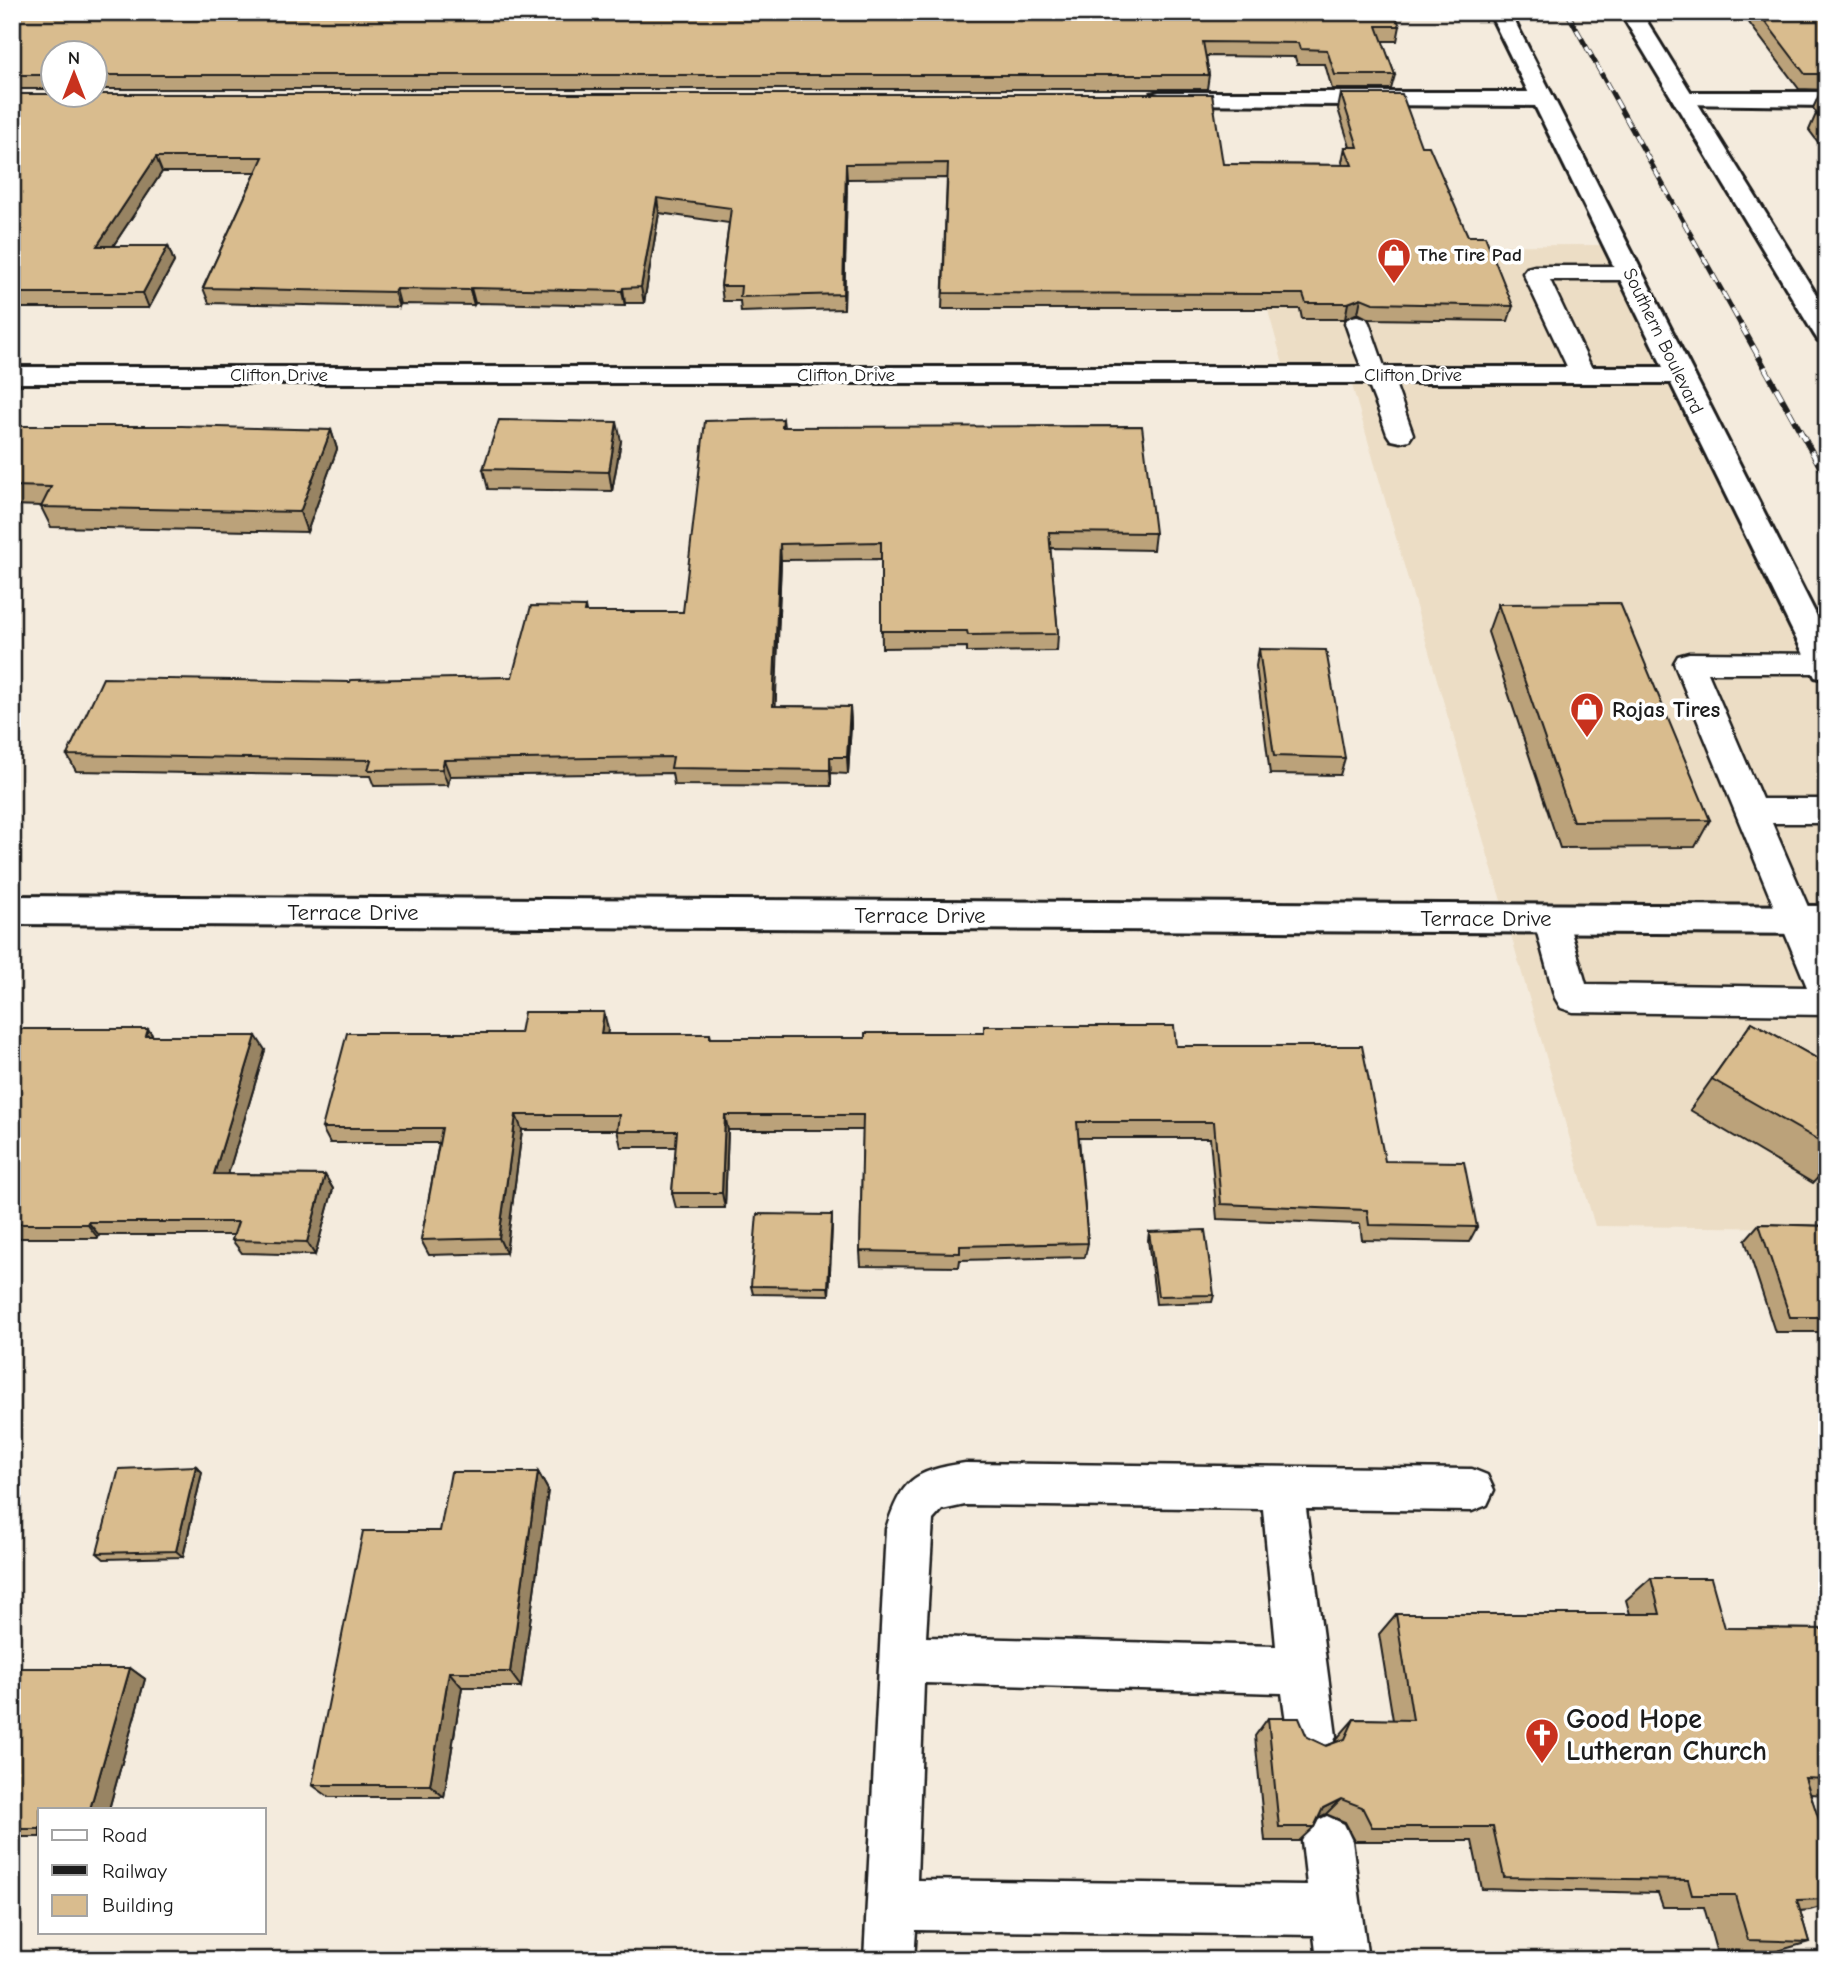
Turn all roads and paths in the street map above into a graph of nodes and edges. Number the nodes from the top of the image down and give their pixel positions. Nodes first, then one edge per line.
1 (1499, 12) edge
2 (1630, 12) edge
3 (1143, 99) edge
4 (1543, 99) junction
5 (1683, 99) junction
6 (1827, 99) edge
7 (1630, 273) junction
8 (1357, 323) edge
9 (1827, 334) edge
10 (12, 375) edge
11 (1377, 375) junction
12 (1583, 375) junction
13 (1680, 375) junction
14 (1400, 434) dead end
15 (1825, 666) edge
16 (1751, 811) junction
17 (1827, 811) edge
18 (12, 911) edge
19 (1550, 918) junction
20 (1812, 920) edge
21 (1827, 993) edge
22 (1827, 1001) edge
23 (1282, 1488) junction
24 (1472, 1490) dead end
25 (902, 1659) junction
26 (1302, 1670) junction
27 (1312, 1736) edge
28 (1327, 1841) edge
29 (891, 1905) junction
30 (1335, 1910) junction
31 (889, 1960) edge
32 (1343, 1960) edge

1 - 4 street, Southern Boulevard
2 - 5 street
3 - 4 street
4 - 7 street, Southern Boulevard
5 - 6 street
5 - 9 street
7 - 12 lane
7 - 13 street, Southern Boulevard
8 - 11 lane
10 - 11 street, Clifton Drive
11 - 12 street, Clifton Drive
11 - 14 lane
12 - 13 street, Clifton Drive
13 - 15 street, Southern Boulevard
15 - 16 lane
16 - 17 lane
16 - 20 lane
18 - 19 street, Terrace Drive
19 - 20 street, Terrace Drive
19 - 22 lane
20 - 21 lane
23 - 24 lane
23 - 25 lane
23 - 26 lane
25 - 26 lane
25 - 29 lane
26 - 27 lane
28 - 30 lane
29 - 30 lane
29 - 31 lane
30 - 32 lane

